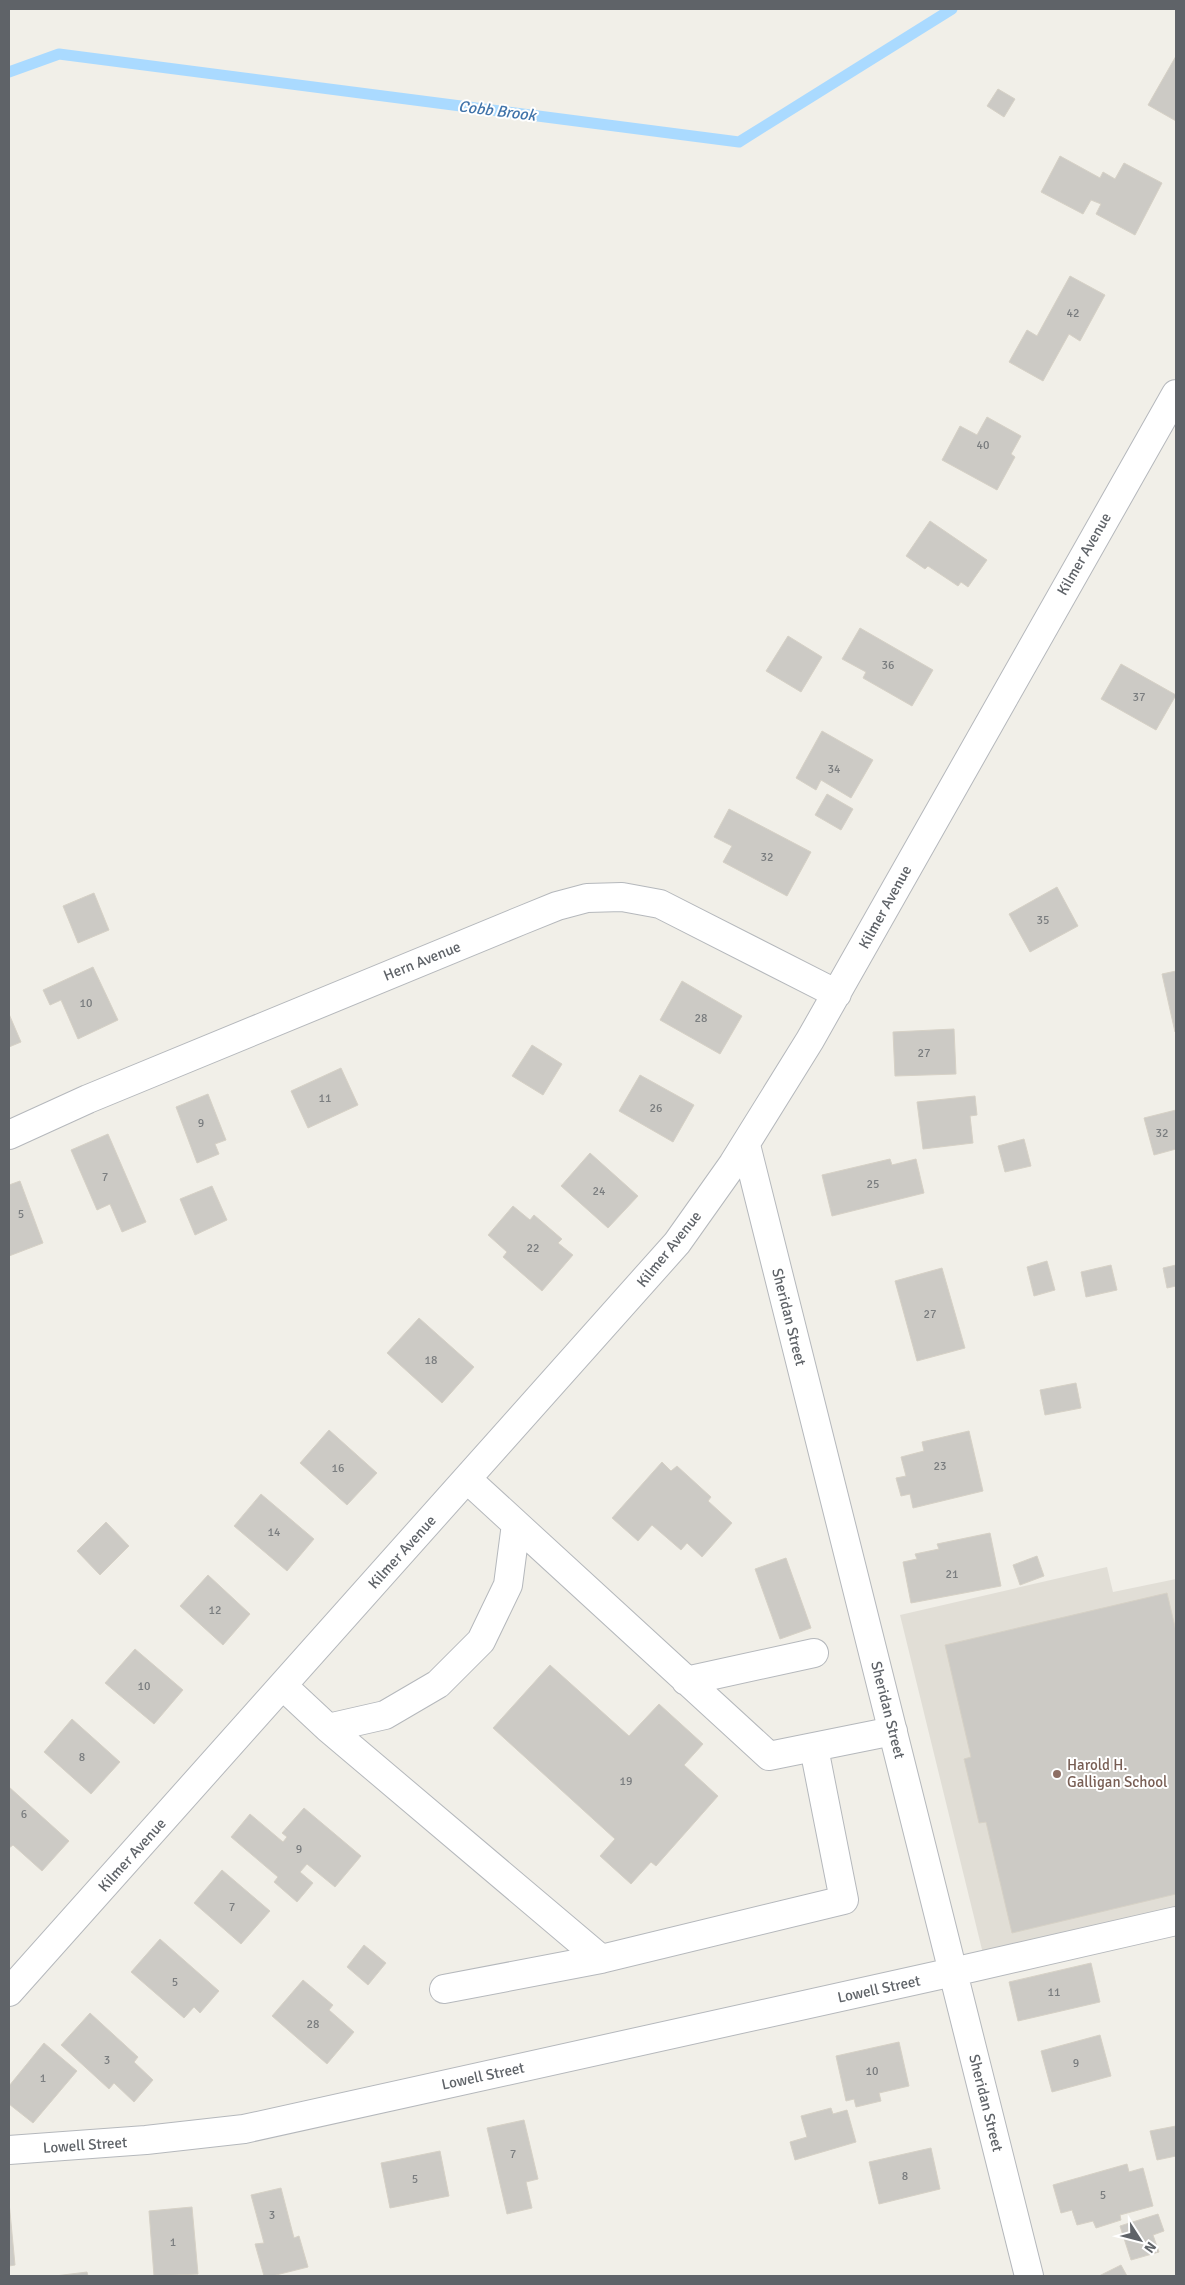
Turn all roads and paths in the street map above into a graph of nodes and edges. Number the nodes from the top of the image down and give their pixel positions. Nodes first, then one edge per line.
1 (1176, 399) edge
2 (837, 994) junction
3 (9, 1135) edge
4 (746, 1144) junction
5 (467, 1479) junction
6 (516, 1524) junction
7 (814, 1653) dead end
8 (686, 1680) junction
9 (282, 1686) junction
10 (328, 1728) junction
11 (893, 1732) junction
12 (814, 1748) junction
13 (1176, 1921) edge
14 (601, 1959) junction
15 (953, 1972) junction
16 (444, 1989) dead end
17 (9, 1992) edge
18 (9, 2150) edge
19 (1029, 2276) edge

1 - 2 street, Kilmer Avenue
2 - 3 street, Hern Avenue
2 - 4 street, Kilmer Avenue
4 - 5 street, Kilmer Avenue
4 - 11 street, Sheridan Street
5 - 6 street
5 - 9 street, Kilmer Avenue
6 - 8 street
6 - 10 street
7 - 8 street
8 - 12 street
9 - 10 street
9 - 17 street, Kilmer Avenue
10 - 14 street
11 - 12 street
11 - 15 street, Sheridan Street
12 - 14 street
13 - 15 street, Lowell Street
14 - 16 street
15 - 18 street, Lowell Street
15 - 19 street, Sheridan Street

